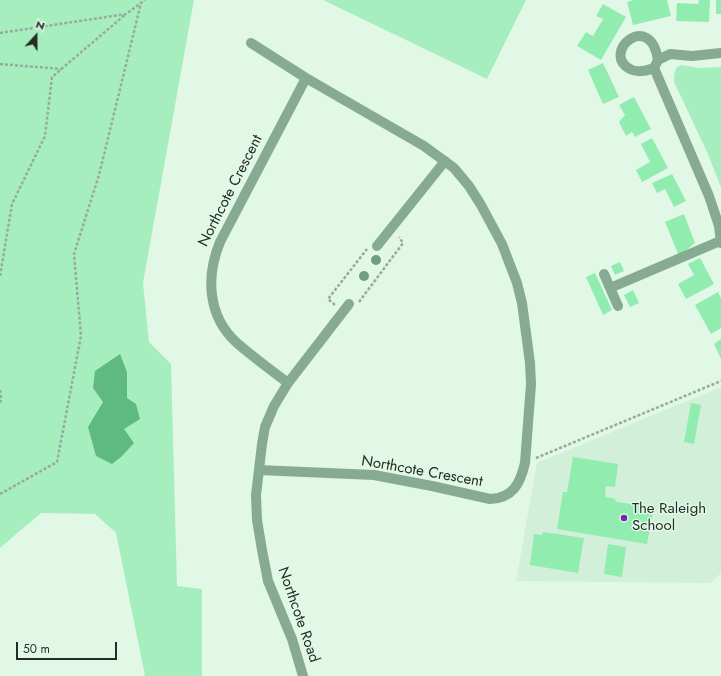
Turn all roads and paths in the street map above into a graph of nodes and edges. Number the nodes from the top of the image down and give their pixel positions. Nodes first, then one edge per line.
1 (145, 0) edge
2 (141, 3) junction
3 (126, 14) junction
4 (0, 33) edge
5 (251, 44) dead end
6 (721, 53) edge
7 (0, 64) edge
8 (61, 69) junction
9 (306, 78) junction
10 (445, 161) junction
11 (395, 224) junction
12 (721, 242) edge
13 (377, 246) joint
14 (604, 274) dead end
15 (0, 276) edge
16 (610, 288) junction
17 (618, 306) dead end
18 (346, 308) junction
19 (721, 381) edge
20 (288, 383) junction
21 (0, 390) edge
22 (0, 404) edge
23 (525, 463) junction
24 (259, 470) junction
25 (0, 494) edge
26 (303, 676) edge

1 - 2 path
2 - 3 path
2 - 25 path
3 - 4 path
3 - 8 path
5 - 9 street, Northcote Crescent
6 - 12 street
7 - 8 path
8 - 15 path
9 - 10 street, Northcote Crescent
9 - 20 street, Northcote Crescent
10 - 11 street
10 - 23 street, Northcote Crescent
11 - 13 street
11 - 18 path
12 - 16 street
13 - 18 path
14 - 16 street
16 - 17 street
18 - 20 street
19 - 23 path
20 - 24 street
21 - 22 path
23 - 24 street, Northcote Crescent
24 - 26 street, Northcote Road

